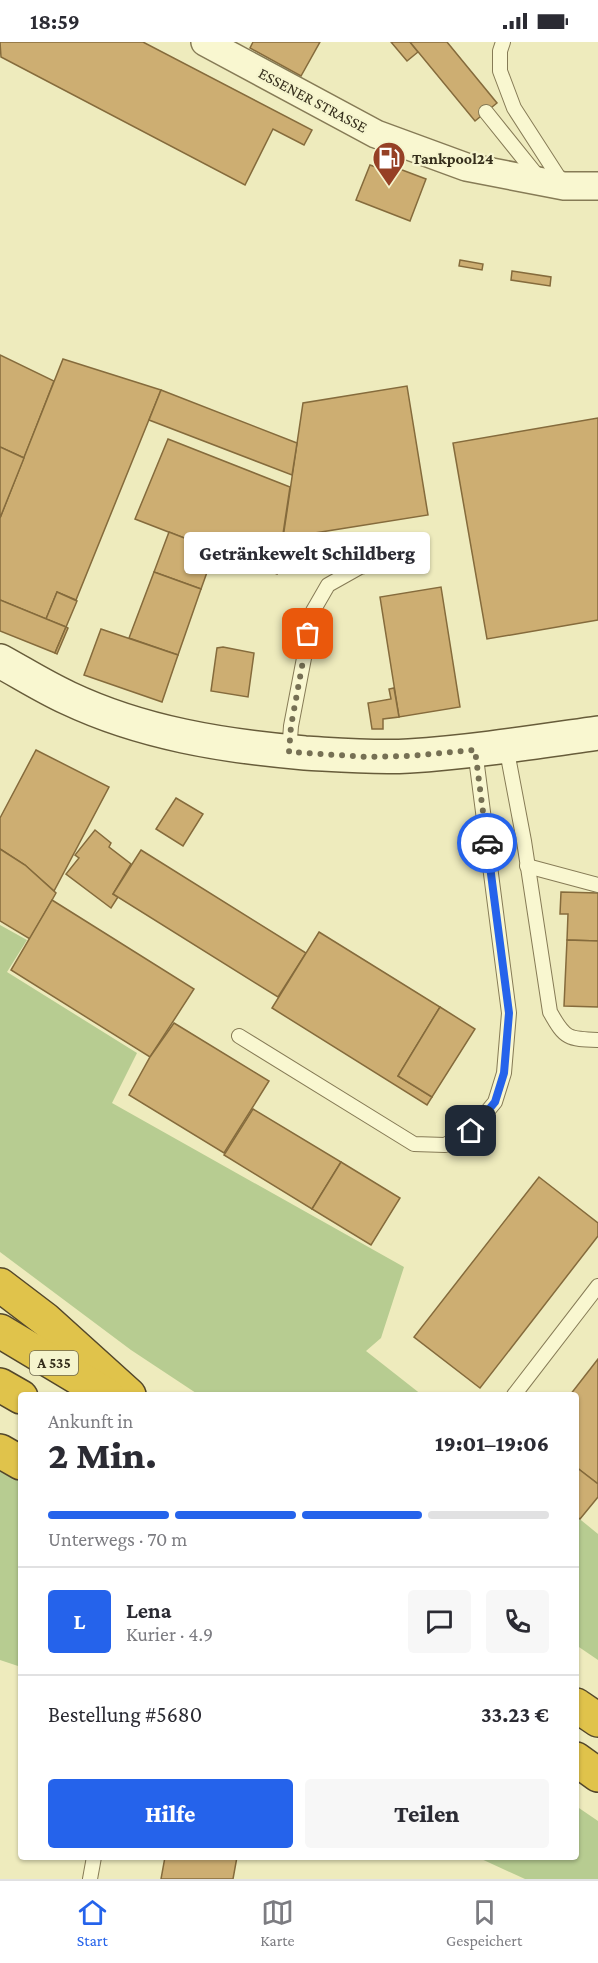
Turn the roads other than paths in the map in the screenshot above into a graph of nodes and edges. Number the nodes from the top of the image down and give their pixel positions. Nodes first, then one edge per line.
1 (205, 42) edge
2 (503, 42) edge
3 (486, 112) dead end
4 (553, 184) junction
5 (598, 186) edge
6 (399, 560) dead end
7 (0, 661) edge
8 (598, 733) edge
9 (490, 748) junction
10 (289, 752) junction
11 (527, 866) junction
12 (598, 885) edge
13 (239, 1036) dead end
14 (598, 1040) edge
15 (0, 1285) edge
16 (598, 1286) edge
17 (0, 1331) edge
18 (0, 1385) edge
19 (102, 1392) edge
20 (126, 1392) edge
21 (516, 1392) edge
22 (18, 1395) edge
23 (0, 1451) edge
24 (18, 1461) edge
25 (579, 1707) edge
26 (598, 1720) edge
27 (93, 1860) edge
28 (90, 1879) edge

1 - 4 street, ESSENER STRASSE
2 - 4 lane
3 - 4 lane
4 - 5 street, ESSENER STRASSE
6 - 10 lane
7 - 10 street
8 - 9 street
9 - 10 street
9 - 11 lane
9 - 13 lane
11 - 12 lane
11 - 14 lane
15 - 20 highway
16 - 21 lane
17 - 19 highway, A 535
18 - 22 highway, A 535
23 - 24 highway
25 - 26 highway
27 - 28 lane

